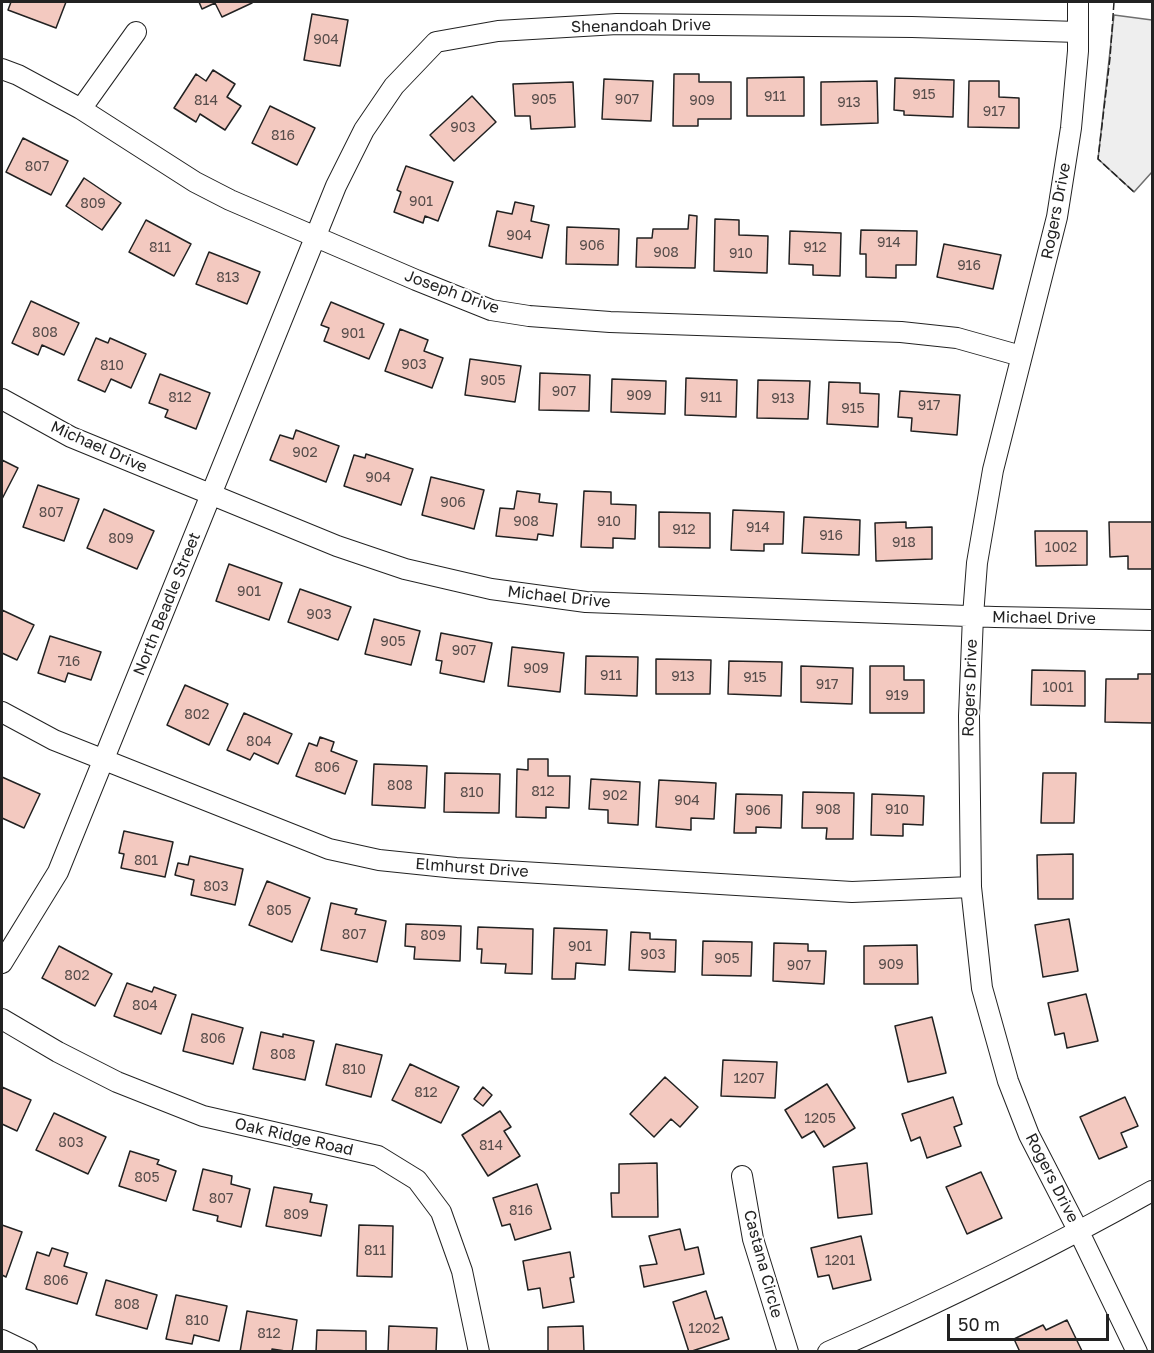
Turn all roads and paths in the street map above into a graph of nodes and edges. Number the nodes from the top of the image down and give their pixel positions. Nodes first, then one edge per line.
1 (1078, 2) edge
2 (136, 32) dead end
3 (1078, 32) junction
4 (2, 69) edge
5 (81, 109) junction
6 (315, 237) junction
7 (1021, 356) junction
8 (2, 399) edge
9 (211, 493) junction
10 (973, 616) junction
11 (1152, 620) edge
12 (2, 712) edge
13 (104, 759) junction
14 (970, 887) junction
15 (2, 963) edge
16 (2, 1019) edge
17 (742, 1176) dead end
18 (1152, 1191) edge
19 (1079, 1232) junction
20 (2, 1340) edge
21 (27, 1352) edge
22 (479, 1352) edge
23 (788, 1352) edge
24 (828, 1352) edge
25 (1137, 1352) edge

1 - 3 street, Rogers Drive
2 - 5 street
3 - 6 street, Shenandoah Drive
3 - 7 street, Rogers Drive
4 - 5 street, Joseph Drive
5 - 6 street, Joseph Drive
6 - 7 street, Joseph Drive
6 - 9 street, North Beadle Street
7 - 10 street, Rogers Drive
8 - 9 street, Michael Drive
9 - 10 street, Michael Drive
9 - 13 street, North Beadle Street
10 - 11 street, Michael Drive
10 - 14 street, Rogers Drive
12 - 13 street, Elmhurst Drive
13 - 14 street, Elmhurst Drive
13 - 15 street, North Beadle Street
14 - 19 street, Rogers Drive
16 - 22 street, Oak Ridge Road
17 - 23 street, Castana Circle
18 - 19 street
19 - 24 street
19 - 25 street, Rogers Drive
20 - 21 street

